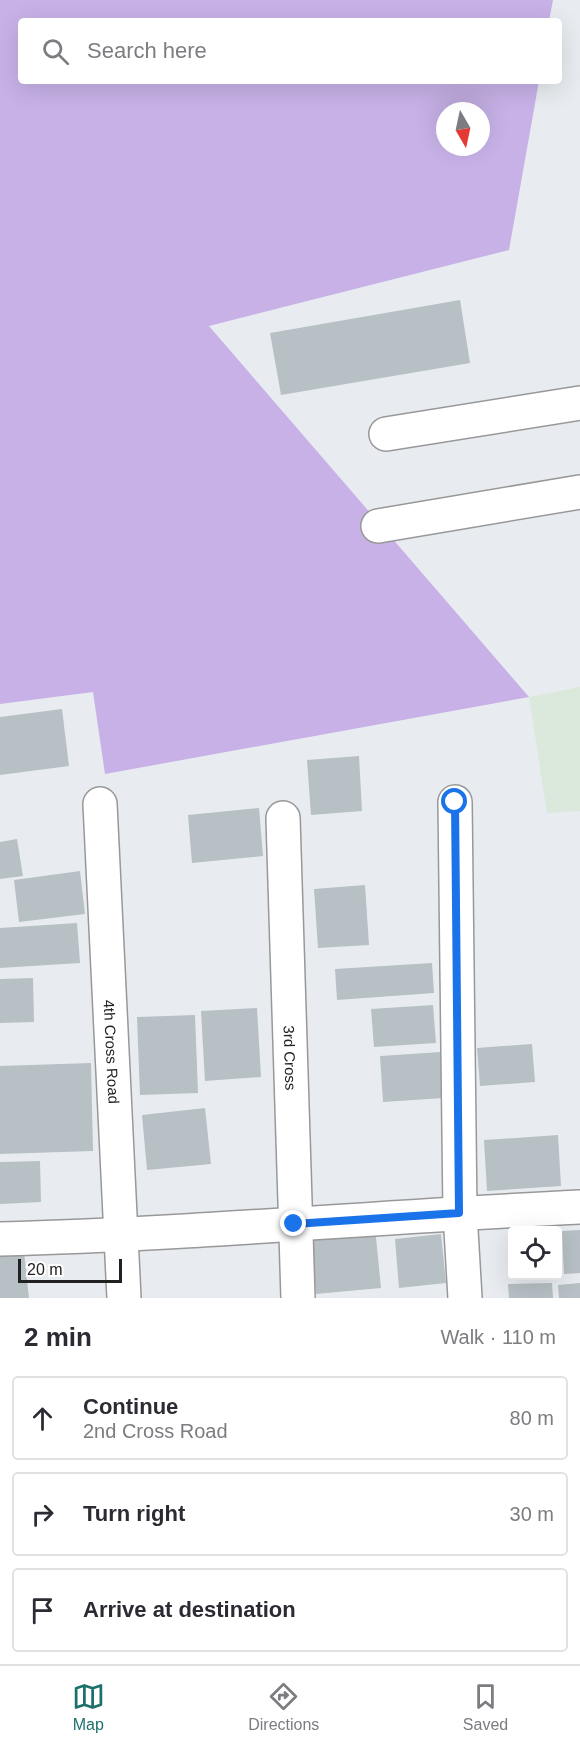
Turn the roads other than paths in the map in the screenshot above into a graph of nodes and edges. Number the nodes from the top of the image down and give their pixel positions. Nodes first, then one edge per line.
1 (580, 403) edge
2 (386, 434) dead end
3 (580, 492) edge
4 (378, 526) dead end
5 (455, 802) dead end
6 (100, 804) dead end
7 (283, 818) dead end
8 (580, 1208) edge
9 (459, 1213) junction
10 (294, 1224) junction
11 (121, 1236) junction
12 (0, 1239) edge
13 (124, 1298) edge
14 (298, 1298) edge
15 (465, 1298) edge

1 - 2 street
3 - 4 street
5 - 9 street
6 - 11 street, 4th Cross Road
7 - 10 street, 3rd Cross
8 - 9 street
9 - 10 street
9 - 15 street
10 - 11 street
10 - 14 street, 3rd Cross
11 - 12 street
11 - 13 street, 4th Cross Road

